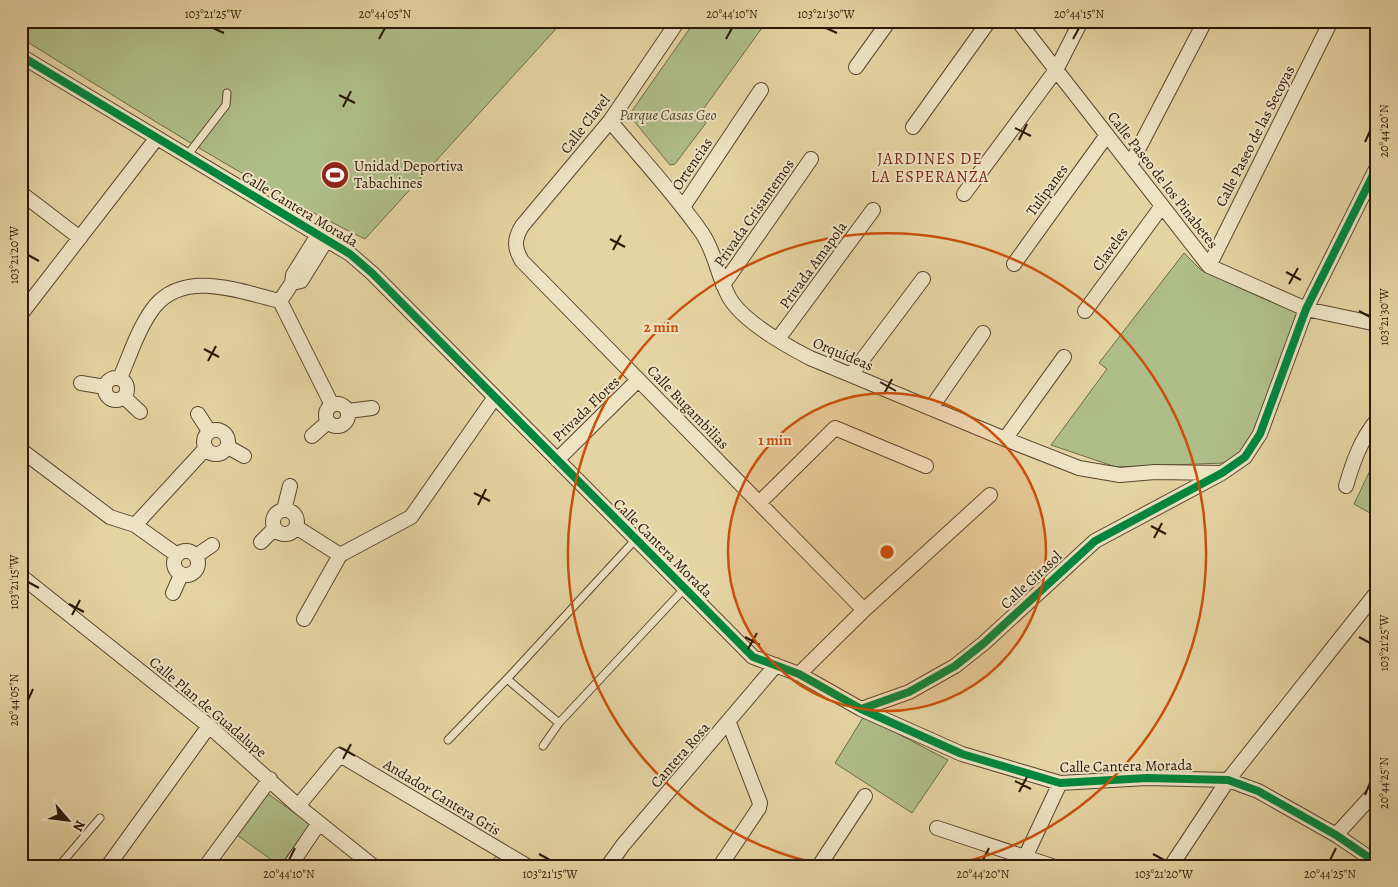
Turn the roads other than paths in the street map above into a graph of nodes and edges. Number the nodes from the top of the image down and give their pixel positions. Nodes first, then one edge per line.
1 (678, 21) edge
2 (889, 21) edge
3 (989, 21) edge
4 (1018, 21) edge
5 (1081, 21) edge
6 (1205, 21) edge
7 (1331, 21) edge
8 (21, 56) edge
9 (856, 67) dead end
10 (1056, 70) junction
11 (761, 90) dead end
12 (227, 92) dead end
13 (610, 121) junction
14 (913, 127) dead end
15 (1107, 134) junction
16 (156, 139) junction
17 (186, 157) junction
18 (811, 159) dead end
19 (1130, 165) junction
20 (1377, 167) edge
21 (21, 193) edge
22 (964, 194) dead end
23 (1162, 206) junction
24 (683, 207) junction
25 (873, 210) dead end
26 (322, 237) junction
27 (80, 238) junction
28 (515, 244) joint
29 (1014, 264) dead end
30 (1209, 266) junction
31 (923, 278) dead end
32 (723, 285) junction
33 (280, 301) junction
34 (1306, 309) junction
35 (1085, 311) dead end
36 (21, 314) edge
37 (1377, 324) edge
38 (982, 333) dead end
39 (778, 340) junction
40 (1064, 357) dead end
41 (851, 375) junction
42 (120, 378) junction
43 (638, 380) junction
44 (81, 383) dead end
45 (105, 387) junction
46 (124, 397) junction
47 (495, 397) junction
48 (332, 405) junction
49 (372, 408) dead end
50 (931, 408) junction
51 (348, 411) junction
52 (140, 412) dead end
53 (198, 414) dead end
54 (1377, 420) edge
55 (328, 422) junction
56 (210, 432) junction
57 (312, 436) dead end
58 (1005, 439) junction
59 (206, 448) junction
60 (228, 448) junction
61 (21, 450) edge
62 (244, 456) dead end
63 (557, 460) junction
64 (926, 466) dead end
65 (1222, 473) junction
66 (290, 486) dead end
67 (1346, 486) dead end
68 (990, 495) dead end
69 (759, 503) junction
70 (284, 510) junction
71 (135, 525) junction
72 (296, 527) junction
73 (274, 528) junction
74 (635, 540) junction
75 (261, 542) dead end
76 (212, 545) dead end
77 (177, 555) junction
78 (340, 555) junction
79 (196, 556) junction
80 (181, 574) junction
81 (21, 576) edge
82 (684, 589) junction
83 (1377, 592) edge
84 (173, 593) dead end
85 (864, 610) junction
86 (304, 619) dead end
87 (776, 665) junction
88 (799, 674) junction
89 (507, 680) junction
90 (861, 708) junction
91 (559, 723) junction
92 (729, 723) junction
93 (209, 726) junction
94 (448, 740) dead end
95 (543, 746) dead end
96 (270, 779) junction
97 (1228, 780) junction
98 (1060, 783) junction
99 (1377, 790) edge
100 (865, 796) dead end
101 (298, 806) junction
102 (100, 818) dead end
103 (320, 823) junction
104 (937, 828) dead end
105 (1336, 835) junction
106 (1023, 861) edge
107 (1377, 862) edge
108 (59, 866) edge
109 (108, 866) edge
110 (206, 866) edge
111 (290, 866) edge
112 (373, 866) edge
113 (527, 866) edge
114 (608, 866) edge
115 (720, 866) edge
116 (819, 866) edge
117 (1052, 866) edge
118 (1171, 866) edge

1 - 13 street, Calle Clavel
2 - 9 street
3 - 14 street
4 - 10 street, Calle Paseo de los Pinabetes
5 - 10 street
6 - 19 street
7 - 30 street, Calle Paseo de las Secoyas
8 - 16 street, Calle Cantera Morada
10 - 15 street, Calle Paseo de los Pinabetes
10 - 22 street
11 - 24 street, Ortencias
12 - 17 lane
13 - 24 street, Orquídeas
13 - 28 street, Calle Clavel
15 - 19 street, Calle Paseo de los Pinabetes
15 - 29 street, Tulipanes
16 - 17 street, Calle Cantera Morada
16 - 27 street
17 - 26 street, Calle Cantera Morada
18 - 32 street, Privada Crisantemos
19 - 23 street, Calle Paseo de los Pinabetes
20 - 34 street, Calle Girasol
21 - 27 street
23 - 30 street, Calle Paseo de los Pinabetes
23 - 35 street, Claveles
24 - 32 street, Orquídeas
25 - 39 street, Privada Amapola
26 - 33 street
26 - 47 street, Calle Cantera Morada
27 - 36 street
28 - 43 street, Calle Bugambilias
30 - 34 street, Calle Paseo de los Pinabetes
31 - 41 street
32 - 39 street, Orquídeas
33 - 42 street
33 - 48 street
34 - 37 street, Calle Paseo de los Pinabetes
34 - 65 street, Calle Girasol
38 - 50 street
39 - 41 street, Orquídeas
40 - 58 street
41 - 50 street, Orquídeas
42 - 45 street
42 - 46 street
43 - 63 street, Privada Flores
43 - 69 street, Calle Bugambilias
44 - 45 street
45 - 46 street
46 - 52 street
47 - 63 street, Calle Cantera Morada
47 - 78 street
48 - 51 street
48 - 55 street
49 - 51 street
50 - 58 street, Orquídeas
51 - 55 street
53 - 56 street
54 - 67 street
55 - 57 street
56 - 59 street
56 - 60 street
58 - 65 street, Orquídeas
59 - 60 street
59 - 71 street
60 - 62 street
61 - 71 street
63 - 74 street, Calle Cantera Morada
64 - 69 street
65 - 90 street, Calle Girasol
66 - 70 street
68 - 85 street
69 - 85 street, Calle Bugambilias
70 - 72 street
70 - 73 street
71 - 77 street
72 - 73 street
72 - 78 street
73 - 75 street
74 - 82 street, Calle Cantera Morada
74 - 89 lane
76 - 79 street
77 - 79 street
77 - 80 street
78 - 86 street
79 - 80 street
80 - 84 street
81 - 93 street, Calle Plan de Guadalupe
82 - 87 street, Calle Cantera Morada
82 - 91 lane
83 - 97 street
85 - 88 street
87 - 88 street, Calle Cantera Morada
87 - 92 street, Cantera Rosa
88 - 90 street, Calle Cantera Morada
89 - 91 lane
89 - 94 lane
90 - 98 street, Calle Cantera Morada
91 - 95 lane
92 - 114 street, Cantera Rosa
92 - 115 street
93 - 96 street, Calle Plan de Guadalupe
93 - 109 street
96 - 101 street, Calle Plan de Guadalupe
96 - 110 street
97 - 98 street, Calle Cantera Morada
97 - 105 street, Calle Cantera Morada
97 - 118 street
98 - 106 street
99 - 105 street
100 - 116 street
101 - 103 street, Calle Plan de Guadalupe
101 - 113 street, Andador Cantera Gris
102 - 108 lane
103 - 111 street
103 - 112 street, Calle Plan de Guadalupe
104 - 106 street
105 - 107 street, Calle Cantera Morada
106 - 117 street

